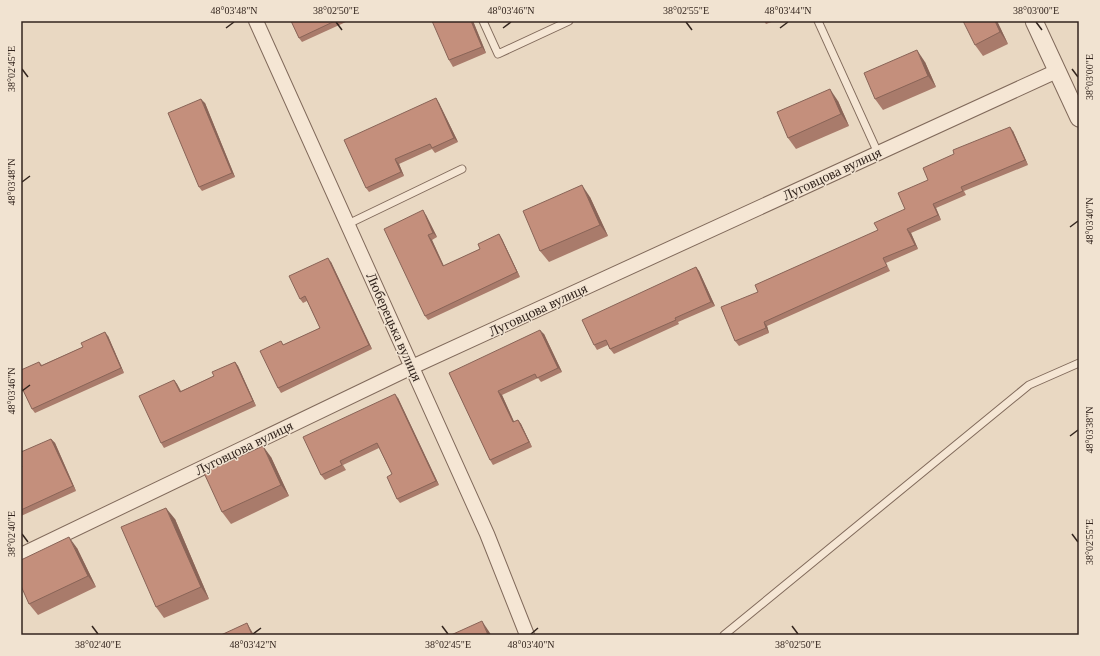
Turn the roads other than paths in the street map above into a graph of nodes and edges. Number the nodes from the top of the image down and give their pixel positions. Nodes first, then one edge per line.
1 (256, 21) edge
2 (483, 21) edge
3 (569, 21) edge
4 (818, 21) edge
5 (1034, 21) edge
6 (1057, 71) junction
7 (1079, 118) edge
8 (878, 153) junction
9 (462, 169) dead end
10 (348, 224) junction
11 (1079, 363) edge
12 (412, 367) junction
13 (21, 555) edge
14 (527, 635) edge
15 (724, 635) edge

1 - 10 street, Люберецька вулиця
2 - 3 lane
4 - 8 lane
5 - 6 street
6 - 7 street
6 - 8 street, Луговцова вулиця
8 - 12 street, Луговцова вулиця
9 - 10 lane
10 - 12 street, Люберецька вулиця
11 - 15 lane
12 - 13 street, Луговцова вулиця
12 - 14 street, Люберецька вулиця

